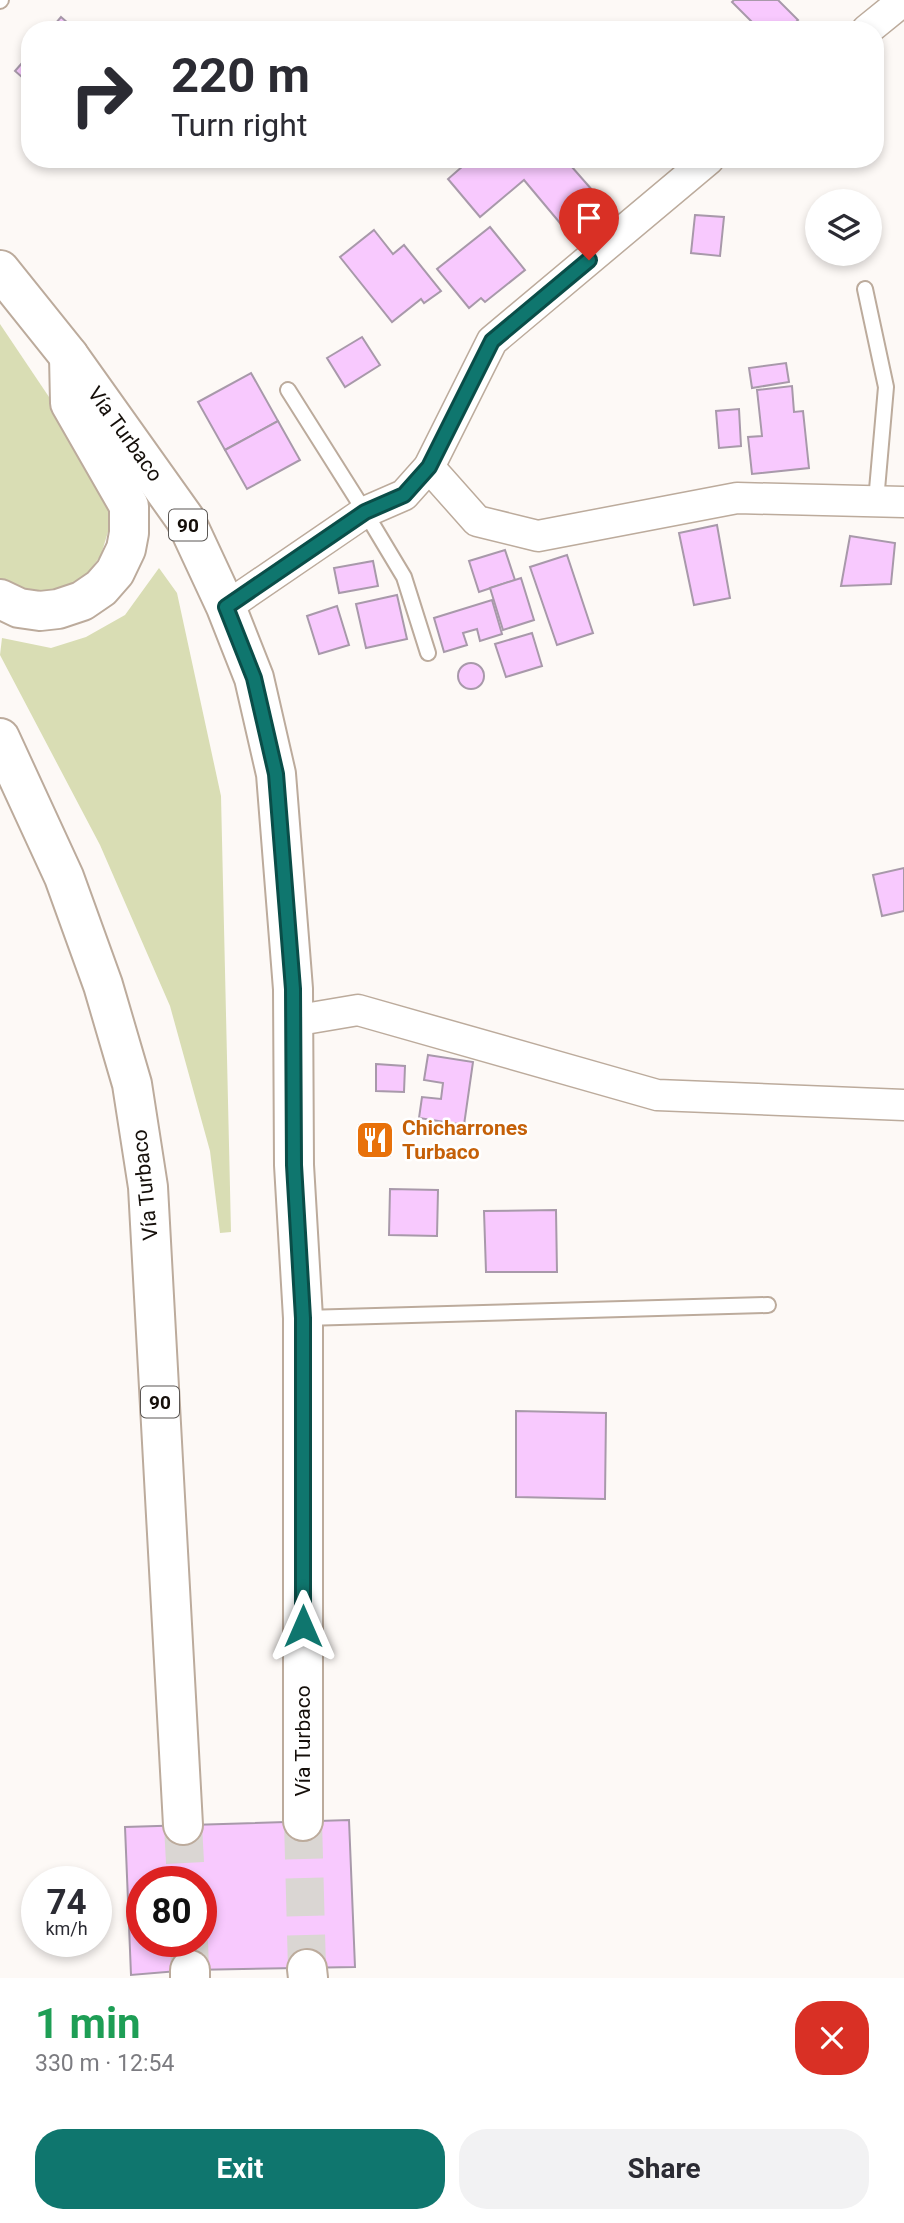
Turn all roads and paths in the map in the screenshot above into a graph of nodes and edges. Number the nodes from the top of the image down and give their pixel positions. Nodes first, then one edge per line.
1 (904, 0) edge
2 (878, 21) edge
3 (698, 168) edge
4 (0, 270) edge
5 (865, 289) dead end
6 (69, 356) junction
7 (288, 390) dead end
8 (429, 467) junction
9 (890, 502) edge
10 (365, 512) junction
11 (0, 599) edge
12 (226, 607) junction
13 (428, 653) dead end
14 (0, 738) edge
15 (293, 1021) junction
16 (904, 1105) edge
17 (768, 1305) dead end
18 (303, 1318) junction
19 (303, 1821) tunnel mouth
20 (183, 1825) tunnel mouth

1 - 2 street
3 - 8 street
4 - 6 highway, Vía Turbaco / 90
5 - 9 lane
6 - 11 highway
6 - 12 highway, Vía Turbaco / 90
7 - 10 lane
8 - 9 street
8 - 10 street
10 - 12 street
10 - 13 lane
12 - 15 highway, Vía Turbaco / 90
14 - 20 highway, Vía Turbaco / 90
15 - 16 street
15 - 18 highway, Vía Turbaco / 90
17 - 18 lane
18 - 19 highway, Vía Turbaco / 90

